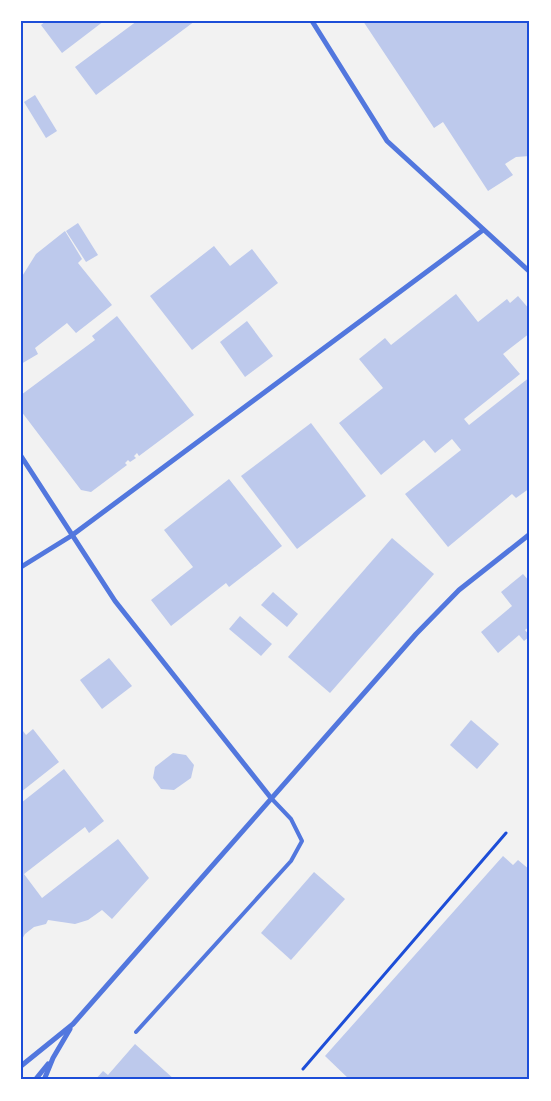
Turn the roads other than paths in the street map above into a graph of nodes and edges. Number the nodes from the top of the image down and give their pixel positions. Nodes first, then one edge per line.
1 (312, 21) edge
2 (484, 230) junction
3 (530, 272) edge
4 (21, 456) edge
5 (530, 534) edge
6 (71, 536) junction
7 (21, 567) edge
8 (271, 798) junction
9 (73, 1024) junction
10 (136, 1032) dead end
11 (53, 1058) junction
12 (21, 1066) edge
13 (35, 1080) edge
14 (44, 1080) edge

1 - 2 street
2 - 3 street
2 - 6 street
4 - 6 street
5 - 8 street
6 - 7 street
6 - 8 street
8 - 9 street
8 - 10 lane
9 - 11 street
9 - 12 street
11 - 13 street
11 - 14 street

